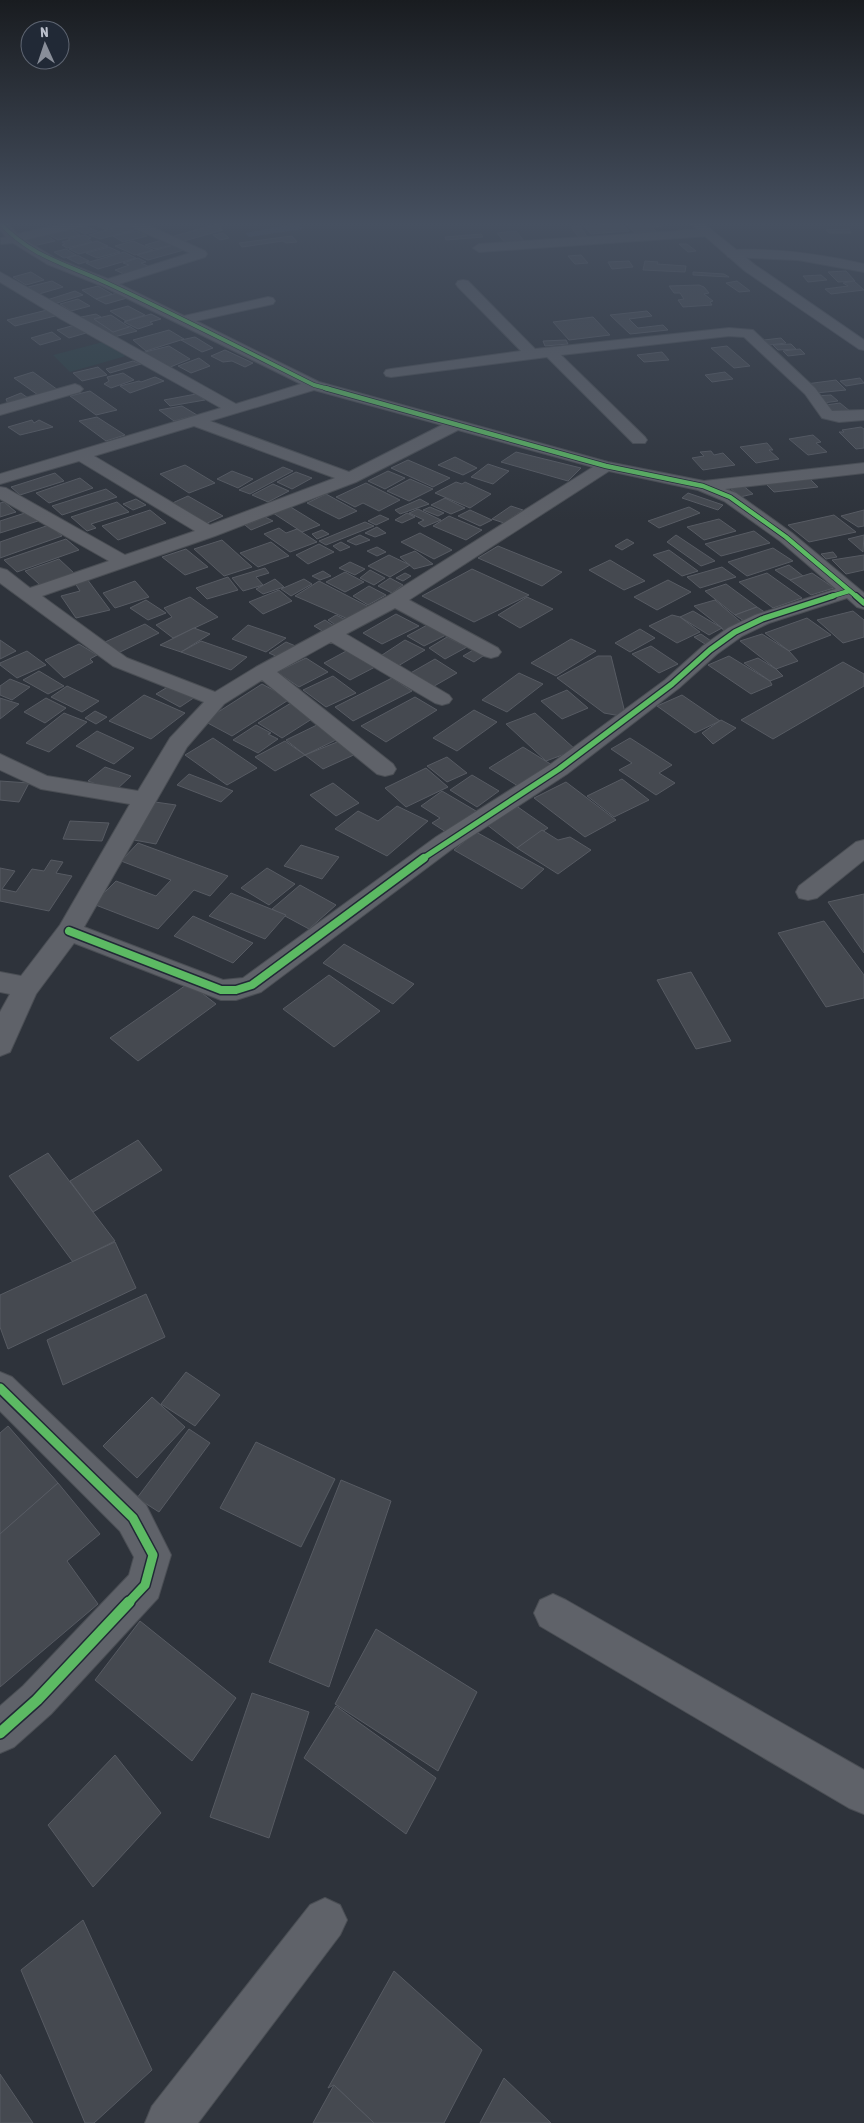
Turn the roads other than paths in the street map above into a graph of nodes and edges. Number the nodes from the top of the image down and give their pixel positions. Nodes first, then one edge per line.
1 (77, 322) edge
2 (188, 322) edge
3 (500, 322) edge
4 (828, 322) edge
5 (849, 322) edge
6 (864, 332) edge
7 (864, 346) edge
8 (550, 352) junction
9 (532, 354) junction
10 (391, 373) dead end
11 (314, 385) junction
12 (75, 390) dead end
13 (234, 409) junction
14 (0, 410) edge
15 (864, 415) edge
16 (195, 421) junction
17 (456, 425) junction
18 (639, 440) dead end
19 (80, 455) junction
20 (606, 466) junction
21 (864, 468) edge
22 (350, 478) junction
23 (0, 479) edge
24 (703, 486) junction
25 (0, 492) edge
26 (209, 532) junction
27 (123, 562) junction
28 (0, 574) edge
29 (27, 595) junction
30 (857, 597) edge
31 (395, 600) junction
32 (333, 635) junction
33 (490, 652) dead end
34 (263, 671) junction
35 (217, 700) junction
36 (442, 700) dead end
37 (0, 761) edge
38 (385, 769) dead end
39 (144, 799) junction
40 (864, 848) edge
41 (808, 892) dead end
42 (69, 930) junction
43 (0, 982) edge
44 (27, 987) junction
45 (0, 1045) edge
46 (0, 1388) edge
47 (553, 1613) dead end
48 (0, 1733) edge
49 (864, 1793) edge
50 (325, 1920) dead end
51 (169, 2123) edge

1 - 13 street
2 - 11 street
3 - 9 street
4 - 7 main road
5 - 6 main road
8 - 9 street
8 - 15 street
8 - 18 street
9 - 10 street
11 - 13 street
11 - 17 street
12 - 14 street
13 - 16 street
16 - 19 street
16 - 22 street
17 - 20 street
17 - 22 street
19 - 23 street
19 - 26 street
20 - 24 street
20 - 31 street
21 - 24 street
22 - 26 street
24 - 30 street
25 - 27 street
26 - 27 street
27 - 29 street
28 - 29 street
29 - 35 street
30 - 42 street
31 - 32 street
31 - 33 street
32 - 34 street
32 - 36 street
34 - 35 street
34 - 38 street
35 - 39 street
37 - 39 street
39 - 42 street
40 - 41 street
42 - 44 street
43 - 44 street
44 - 45 street
46 - 48 street
47 - 49 street
50 - 51 street

